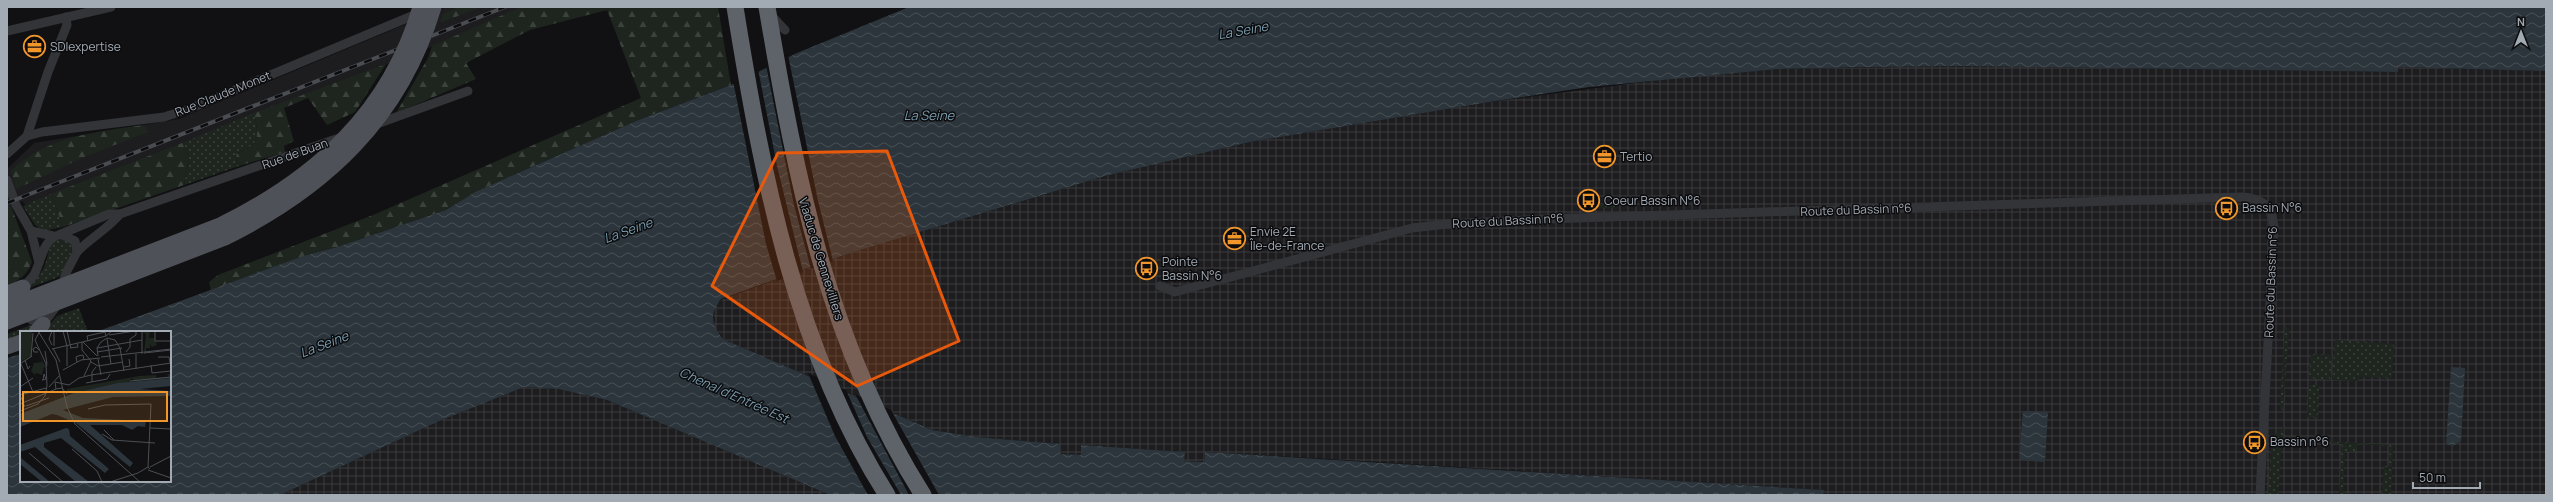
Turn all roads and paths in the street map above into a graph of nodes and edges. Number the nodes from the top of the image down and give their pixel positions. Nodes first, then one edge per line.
1 (110, 7) edge
2 (420, 7) edge
3 (434, 7) edge
4 (735, 7) edge
5 (767, 7) edge
6 (66, 17) junction
7 (785, 30) dead end
8 (7, 31) edge
9 (468, 91) dead end
10 (27, 136) junction
11 (7, 154) edge
12 (7, 180) edge
13 (120, 214) junction
14 (31, 231) junction
15 (57, 235) junction
16 (77, 252) junction
17 (39, 263) junction
18 (1160, 286) dead end
19 (23, 288) junction
20 (7, 293) edge
21 (7, 307) edge
22 (7, 322) edge
23 (39, 328) edge
24 (20, 342) edge
25 (7, 346) edge
26 (888, 495) edge
27 (923, 495) edge
28 (2260, 495) edge

1 - 6 street
2 - 21 main road, bridge
3 - 10 street, Rue Claude Monet
3 - 22 main road, bridge
4 - 26 highway
5 - 7 street
5 - 27 highway, Viaduc de Gennevilliers, bridge
6 - 8 street
6 - 10 street
9 - 13 street, Rue de Buan
10 - 11 street, Rue Claude Monet
12 - 14 street
13 - 15 street, Rue de Buan
13 - 16 street, Rue de Buan
14 - 15 street
14 - 17 street
15 - 16 street
15 - 17 street
16 - 23 street, Rue de Buan
17 - 19 street
18 - 28 street, Route du Bassin n°6
19 - 20 main road
19 - 23 street
24 - 25 main road

